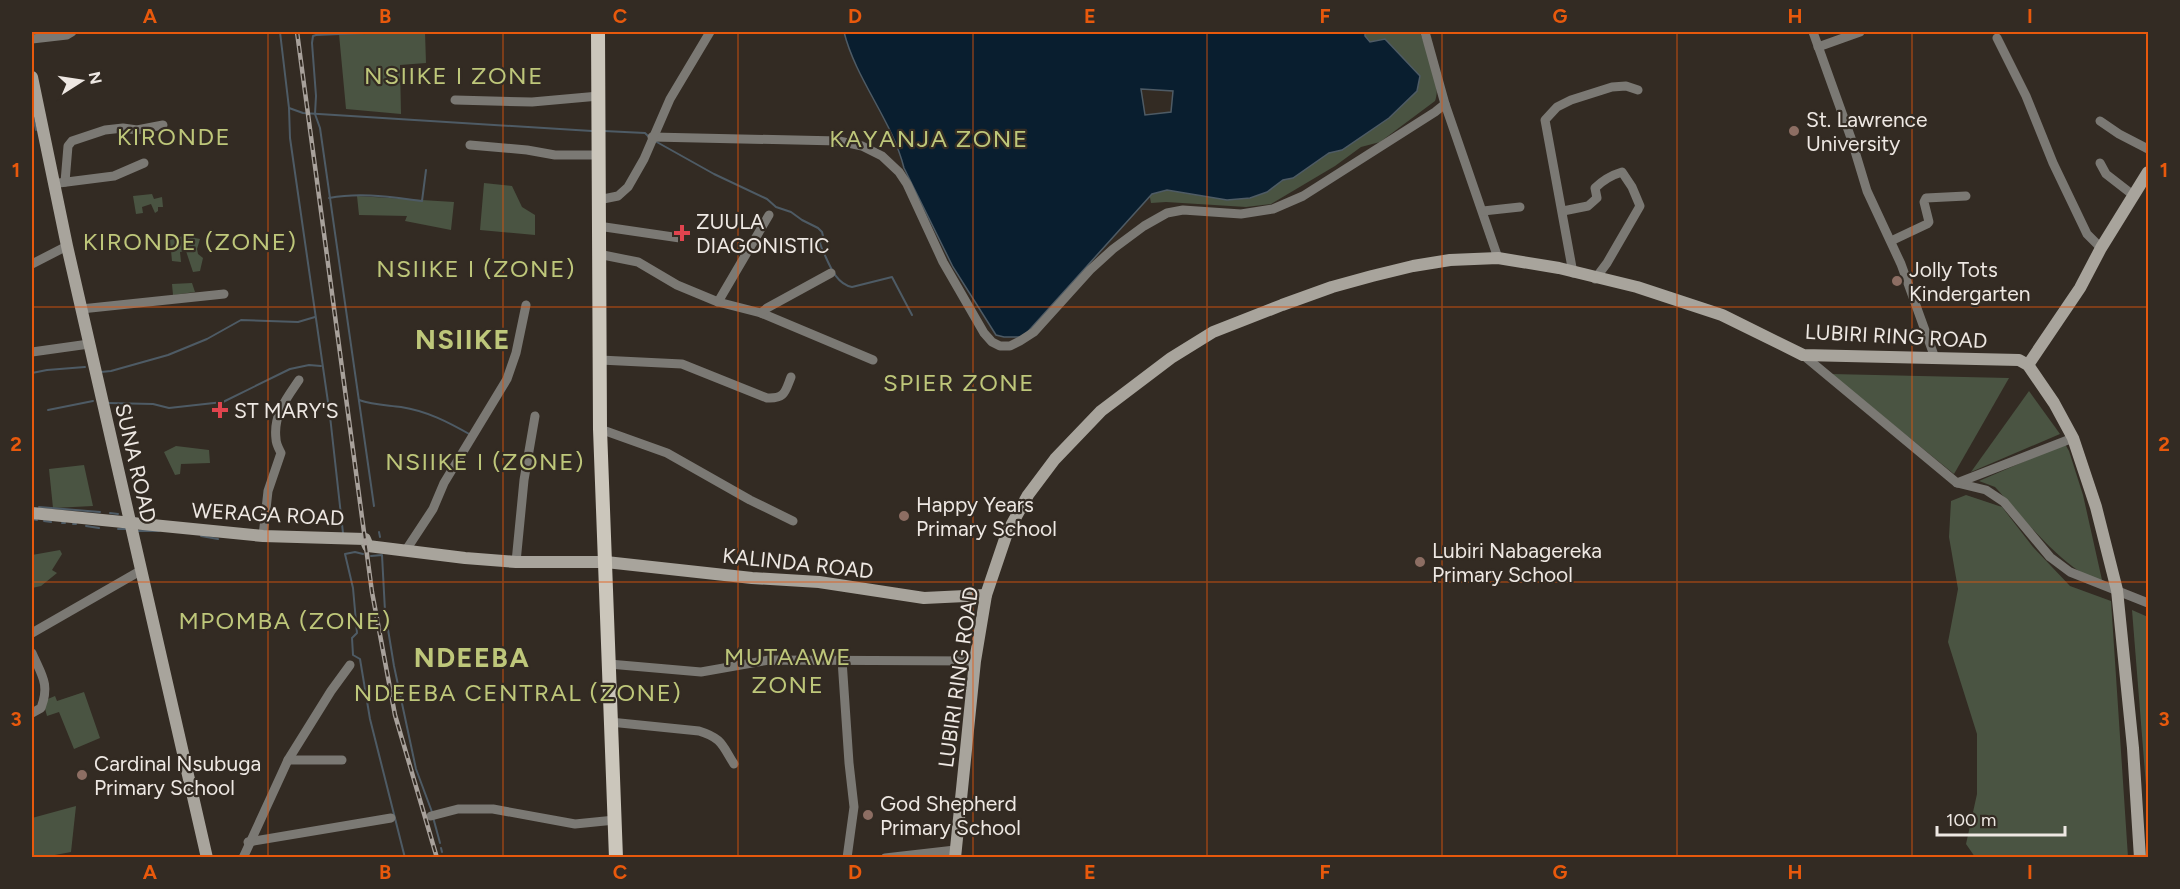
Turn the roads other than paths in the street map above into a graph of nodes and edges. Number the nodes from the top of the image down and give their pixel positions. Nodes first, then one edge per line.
1 (72, 32) edge
2 (598, 32) edge
3 (710, 32) edge
4 (1425, 32) edge
5 (1813, 32) edge
6 (1860, 32) edge
7 (1996, 38) dead end
8 (32, 39) edge
9 (1818, 47) junction
10 (32, 77) edge
11 (1638, 90) dead end
12 (599, 96) junction
13 (455, 100) dead end
14 (1445, 104) junction
15 (2100, 121) dead end
16 (163, 125) dead end
17 (652, 137) junction
18 (470, 145) dead end
19 (2148, 149) edge
20 (598, 154) junction
21 (144, 163) dead end
22 (2100, 163) dead end
23 (2148, 172) edge
24 (59, 183) junction
25 (2133, 195) junction
26 (1966, 196) dead end
27 (598, 200) junction
28 (1520, 207) dead end
29 (1563, 211) junction
30 (1482, 212) junction
31 (769, 214) dead end
32 (598, 225) junction
33 (680, 238) dead end
34 (1891, 242) junction
35 (67, 246) junction
36 (2101, 248) junction
37 (598, 254) junction
38 (1498, 258) junction
39 (32, 264) edge
40 (831, 273) dead end
41 (1573, 273) junction
42 (1595, 279) junction
43 (224, 294) dead end
44 (718, 302) junction
45 (526, 305) dead end
46 (81, 309) junction
47 (761, 313) junction
48 (89, 344) junction
49 (32, 352) edge
50 (1803, 355) junction
51 (1935, 358) junction
52 (600, 360) junction
53 (873, 360) dead end
54 (2028, 366) junction
55 (790, 377) dead end
56 (299, 380) dead end
57 (536, 416) dead end
58 (600, 429) junction
59 (2073, 438) junction
60 (1957, 483) junction
61 (32, 513) edge
62 (793, 521) dead end
63 (130, 522) junction
64 (263, 536) junction
65 (406, 550) junction
66 (516, 562) junction
67 (606, 562) junction
68 (140, 571) junction
69 (2116, 590) junction
70 (986, 595) junction
71 (2148, 603) edge
72 (32, 633) edge
73 (32, 654) edge
74 (842, 660) junction
75 (975, 661) junction
76 (609, 664) junction
77 (350, 665) dead end
78 (32, 713) edge
79 (610, 722) junction
80 (288, 760) junction
81 (342, 760) dead end
82 (734, 764) dead end
83 (433, 815) dead end
84 (391, 818) dead end
85 (615, 820) junction
86 (248, 842) junction
87 (955, 854) edge
88 (207, 858) edge
89 (243, 858) edge
90 (616, 858) edge
91 (847, 858) edge
92 (885, 858) edge
93 (2140, 858) edge

1 - 8 street
2 - 12 main road
3 - 17 street
4 - 14 street
5 - 9 street
6 - 9 street
7 - 36 street
9 - 34 street
10 - 24 main road, SUNA ROAD
11 - 29 street
12 - 13 street
12 - 20 main road
14 - 17 street
14 - 30 street
15 - 19 street
16 - 24 street
17 - 27 street
18 - 20 street
20 - 27 main road
21 - 24 street
22 - 25 street
23 - 25 main road
24 - 35 main road, SUNA ROAD
25 - 36 main road
26 - 34 street
27 - 32 main road
28 - 30 street
29 - 41 street
29 - 42 street
30 - 38 street
31 - 44 street
32 - 33 street
32 - 37 main road
34 - 51 street
35 - 39 street
35 - 46 main road, SUNA ROAD
36 - 54 main road
37 - 44 street
37 - 52 main road
38 - 41 main road, LUBIRI RING ROAD
38 - 70 main road, LUBIRI RING ROAD
40 - 47 street
41 - 42 main road, LUBIRI RING ROAD
42 - 50 main road, LUBIRI RING ROAD
43 - 46 street
44 - 47 street
45 - 65 street
46 - 48 main road, SUNA ROAD
47 - 53 street
48 - 49 street
48 - 63 main road, SUNA ROAD
50 - 51 main road, LUBIRI RING ROAD
50 - 60 street
51 - 54 main road, LUBIRI RING ROAD
52 - 55 street
52 - 58 main road
54 - 59 main road
56 - 64 street
57 - 66 street
58 - 62 street
58 - 67 main road
59 - 60 street
59 - 69 main road
60 - 69 street
61 - 63 main road, WERAGA ROAD
63 - 64 main road, WERAGA ROAD
63 - 68 main road, SUNA ROAD
64 - 65 main road, WERAGA ROAD
65 - 66 main road, WERAGA ROAD
66 - 67 main road, WERAGA ROAD
67 - 70 main road, KALINDA ROAD
67 - 76 main road
68 - 72 street
68 - 88 main road, SUNA ROAD
69 - 71 street
69 - 93 main road
70 - 75 main road, LUBIRI RING ROAD
73 - 78 street
74 - 75 street
74 - 76 street
74 - 91 street
75 - 87 main road, LUBIRI RING ROAD
76 - 79 main road
77 - 80 street
79 - 82 street
79 - 85 main road
80 - 81 street
80 - 86 street
83 - 85 street
84 - 86 street
85 - 90 main road
86 - 89 street
87 - 92 street

